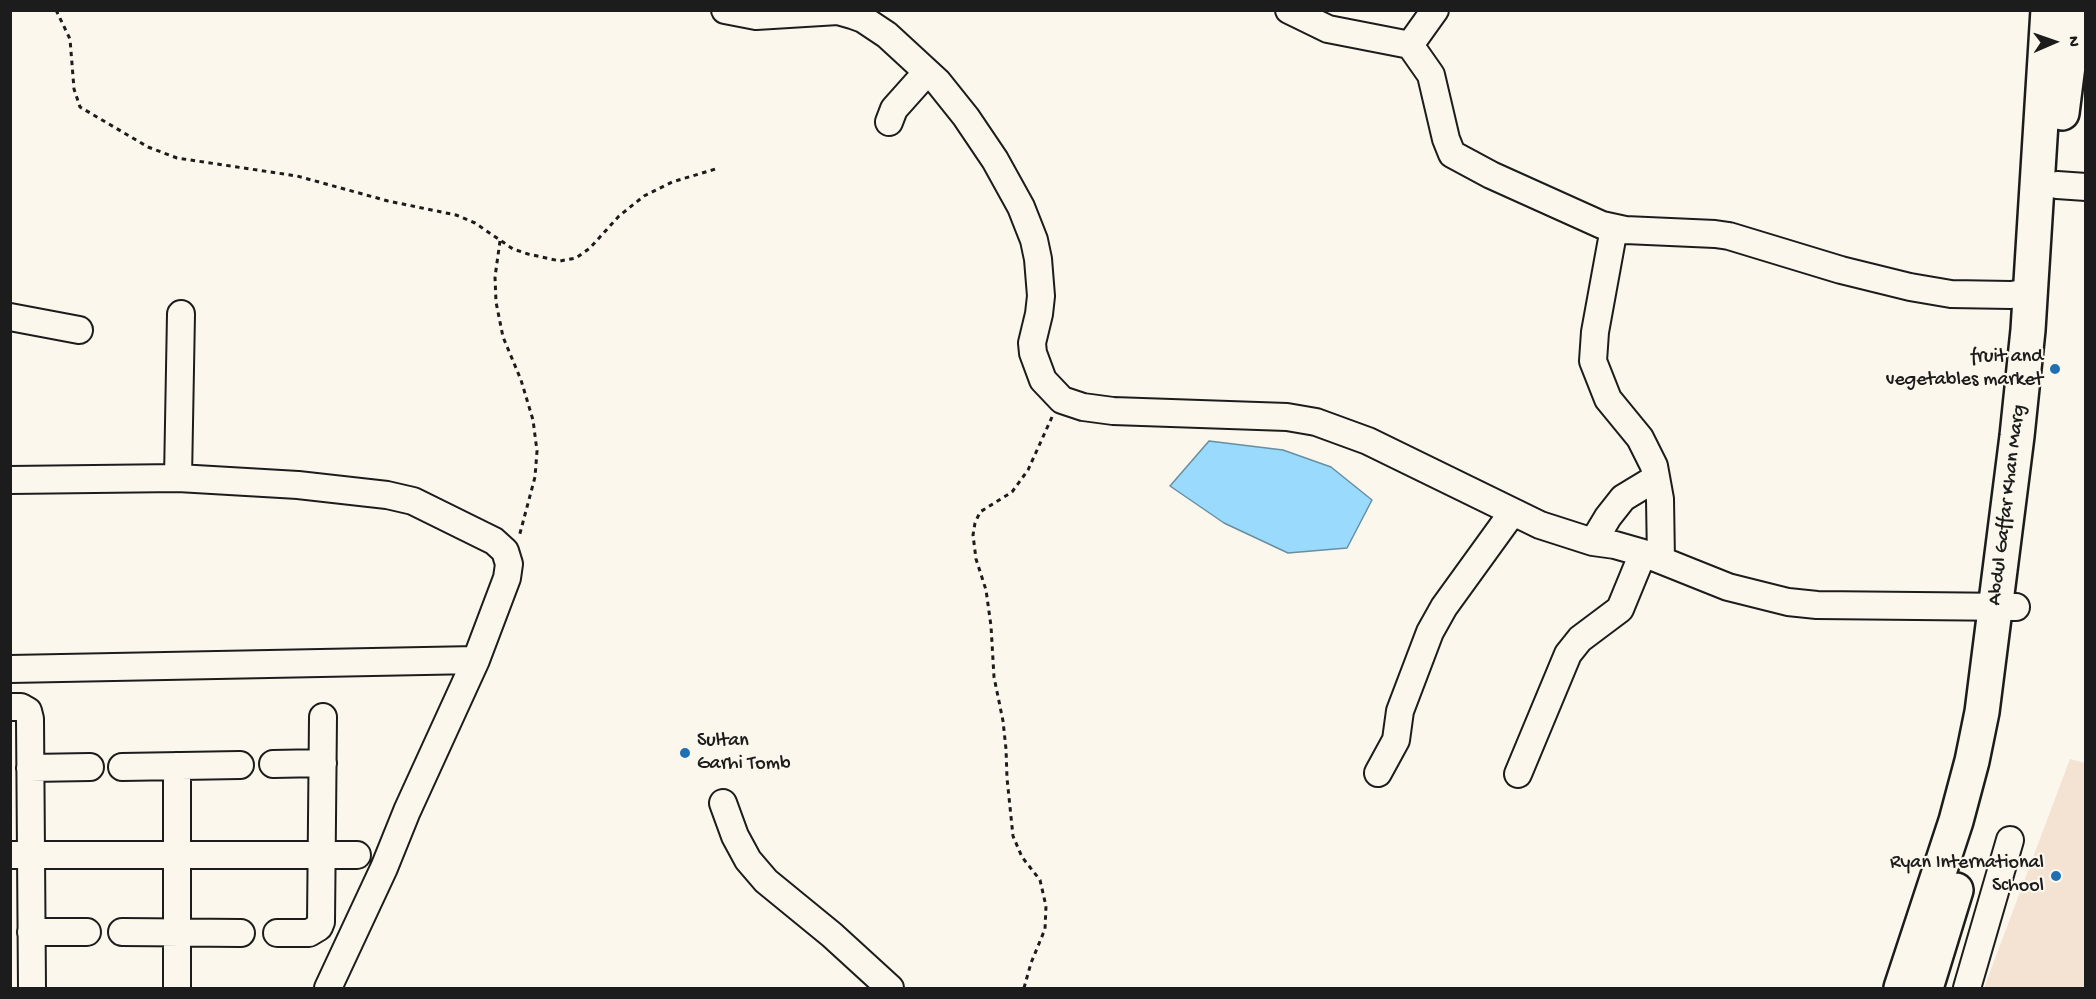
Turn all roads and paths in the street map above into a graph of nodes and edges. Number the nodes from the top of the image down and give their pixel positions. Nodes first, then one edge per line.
1 (56, 10) edge
2 (725, 10) edge
3 (1289, 10) edge
4 (1435, 10) edge
5 (2048, 10) edge
6 (2075, 10) edge
7 (838, 11) edge
8 (1410, 45) junction
9 (927, 72) junction
10 (2074, 93) edge
11 (889, 122) dead end
12 (718, 168) dead end
13 (2071, 186) edge
14 (1614, 228) junction
15 (500, 241) junction
16 (2030, 292) junction
17 (180, 314) dead end
18 (10, 317) edge
19 (79, 330) dead end
20 (1062, 400) junction
21 (178, 478) junction
22 (1656, 478) junction
23 (10, 480) edge
24 (1512, 513) junction
25 (1593, 542) junction
26 (1652, 557) junction
27 (509, 564) junction
28 (2006, 606) junction
29 (476, 660) junction
30 (10, 669) edge
31 (10, 708) edge
32 (323, 717) dead end
33 (322, 763) junction
34 (273, 764) dead end
35 (240, 765) dead end
36 (123, 766) dead end
37 (177, 766) junction
38 (90, 767) dead end
39 (30, 768) junction
40 (1378, 773) dead end
41 (1518, 774) dead end
42 (723, 803) dead end
43 (2010, 840) dead end
44 (177, 855) junction
45 (321, 855) junction
46 (357, 855) dead end
47 (21, 856) edge
48 (31, 932) junction
49 (87, 932) dead end
50 (122, 932) dead end
51 (177, 933) junction
52 (241, 933) dead end
53 (277, 933) dead end
54 (32, 988) edge
55 (177, 988) edge
56 (328, 988) edge
57 (890, 988) edge
58 (1024, 988) edge
59 (1901, 988) edge
60 (1926, 988) edge
61 (1967, 988) edge

1 - 15 path
2 - 7 street
3 - 8 street
4 - 8 street
5 - 16 main road, Abdul Gaffar Khan Marg
6 - 10 main road, Abdul Gaffar Khan Marg
7 - 9 street
8 - 14 street
9 - 11 street
9 - 20 street
10 - 13 main road, Abdul Gaffar Khan Marg
12 - 15 path
13 - 28 main road, Abdul Gaffar Khan Marg
14 - 16 street
14 - 22 street
15 - 27 path
16 - 28 main road, Abdul Gaffar Khan Marg
17 - 21 street
18 - 19 street
20 - 24 street
20 - 58 path
21 - 23 street
21 - 27 street
22 - 25 street
22 - 26 street
24 - 25 street
24 - 40 street
25 - 26 street
26 - 28 street
26 - 41 street
27 - 29 street
28 - 59 main road, Abdul Gaffar Khan Marg
28 - 60 main road, Abdul Gaffar Khan Marg
29 - 30 street
29 - 56 street
31 - 39 street
32 - 33 street
33 - 34 street
33 - 45 street
35 - 37 street
36 - 37 street
37 - 44 street
38 - 39 street
39 - 47 street
42 - 57 street
43 - 61 street
44 - 45 street
44 - 47 street
44 - 51 street
45 - 46 street
45 - 53 street
47 - 48 street
48 - 49 street
48 - 54 street
50 - 51 street
51 - 52 street
51 - 55 street

